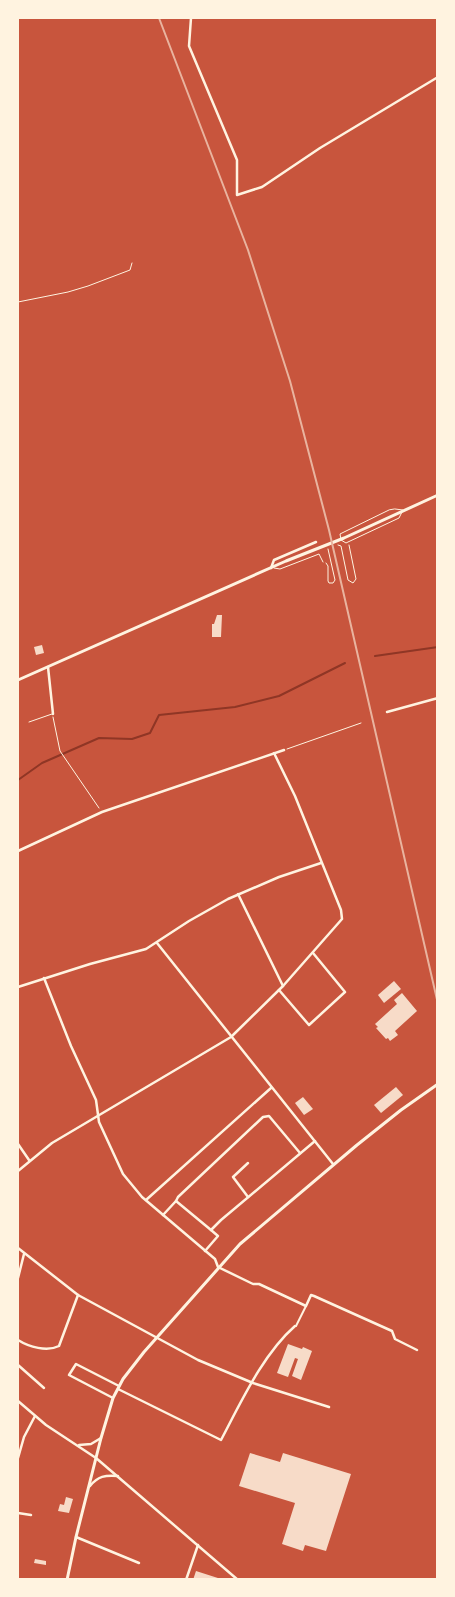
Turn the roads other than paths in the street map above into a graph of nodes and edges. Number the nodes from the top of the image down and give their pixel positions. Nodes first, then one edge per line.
1 (191, 18) edge
2 (438, 77) edge
3 (132, 263) dead end
4 (18, 302) edge
5 (438, 494) edge
6 (403, 510) junction
7 (316, 542) dead end
8 (323, 562) road end
9 (271, 568) junction
10 (48, 667) junction
11 (18, 680) edge
12 (437, 698) edge
13 (438, 703) edge
14 (387, 712) dead end
15 (53, 714) joint
16 (29, 722) dead end
17 (284, 750) road end
18 (274, 753) junction
19 (18, 851) edge
20 (321, 863) junction
21 (238, 894) junction
22 (157, 943) junction
23 (313, 953) junction
24 (44, 978) junction
25 (283, 986) junction
26 (18, 987) edge
27 (279, 990) junction
28 (231, 1037) junction
29 (438, 1084) edge
30 (271, 1088) junction
31 (98, 1115) junction
32 (315, 1141) junction
33 (18, 1144) edge
34 (300, 1153) junction
35 (29, 1160) junction
36 (248, 1163) dead end
37 (333, 1164) junction
38 (18, 1171) edge
39 (248, 1197) junction
40 (146, 1200) junction
41 (176, 1201) junction
42 (163, 1216) junction
43 (211, 1230) junction
44 (18, 1248) edge
45 (205, 1251) junction
46 (24, 1254) junction
47 (218, 1267) junction
48 (18, 1278) edge
49 (78, 1295) junction
50 (306, 1306) junction
51 (295, 1326) joint
52 (156, 1339) junction
53 (18, 1340) edge
54 (416, 1350) dead end
55 (18, 1365) edge
56 (252, 1383) junction
57 (118, 1387) junction
58 (44, 1388) dead end
59 (114, 1398) junction
60 (18, 1401) edge
61 (329, 1407) dead end
62 (35, 1416) junction
63 (101, 1438) junction
64 (78, 1446) junction
65 (18, 1458) edge
66 (96, 1458) junction
67 (118, 1476) junction
68 (89, 1487) junction
69 (18, 1513) edge
70 (31, 1515) dead end
71 (76, 1537) junction
72 (198, 1545) junction
73 (139, 1563) dead end
74 (67, 1580) edge
75 (186, 1580) edge
76 (238, 1580) edge

1 - 2 street
3 - 4 lane
5 - 6 street
6 - 6 lane
6 - 9 street
7 - 9 street
8 - 9 lane
9 - 10 street
10 - 11 street
10 - 15 street
12 - 13 street
12 - 14 street
15 - 16 lane
17 - 18 street
18 - 19 street
18 - 20 street
20 - 21 street
20 - 23 street
21 - 22 street
21 - 25 street
22 - 24 street
22 - 28 street
23 - 25 street
23 - 27 street
24 - 26 street
24 - 31 street
25 - 27 street
27 - 28 street
28 - 30 street
28 - 31 street
29 - 37 street
30 - 32 street
30 - 40 street
31 - 35 street
31 - 40 street
32 - 34 street
32 - 37 street
33 - 35 street
34 - 39 street
34 - 41 street
35 - 38 street
36 - 39 street
37 - 47 street
39 - 43 street
40 - 42 street
41 - 42 street
41 - 43 street
42 - 45 street
43 - 45 street
44 - 46 street
45 - 47 street
46 - 48 street
46 - 49 street
47 - 50 street
47 - 52 street
49 - 52 street
49 - 53 street
50 - 51 street
50 - 54 street
51 - 56 street
52 - 56 street
52 - 57 street
55 - 58 street
56 - 57 street
56 - 61 street
57 - 59 street
57 - 59 street
59 - 63 street
60 - 62 street
62 - 64 street
62 - 65 street
63 - 64 street
63 - 66 street
64 - 66 street
66 - 67 street
66 - 68 street
67 - 68 street
67 - 72 street
68 - 71 street
69 - 70 street
71 - 73 street
71 - 74 street
72 - 75 street
72 - 76 street

